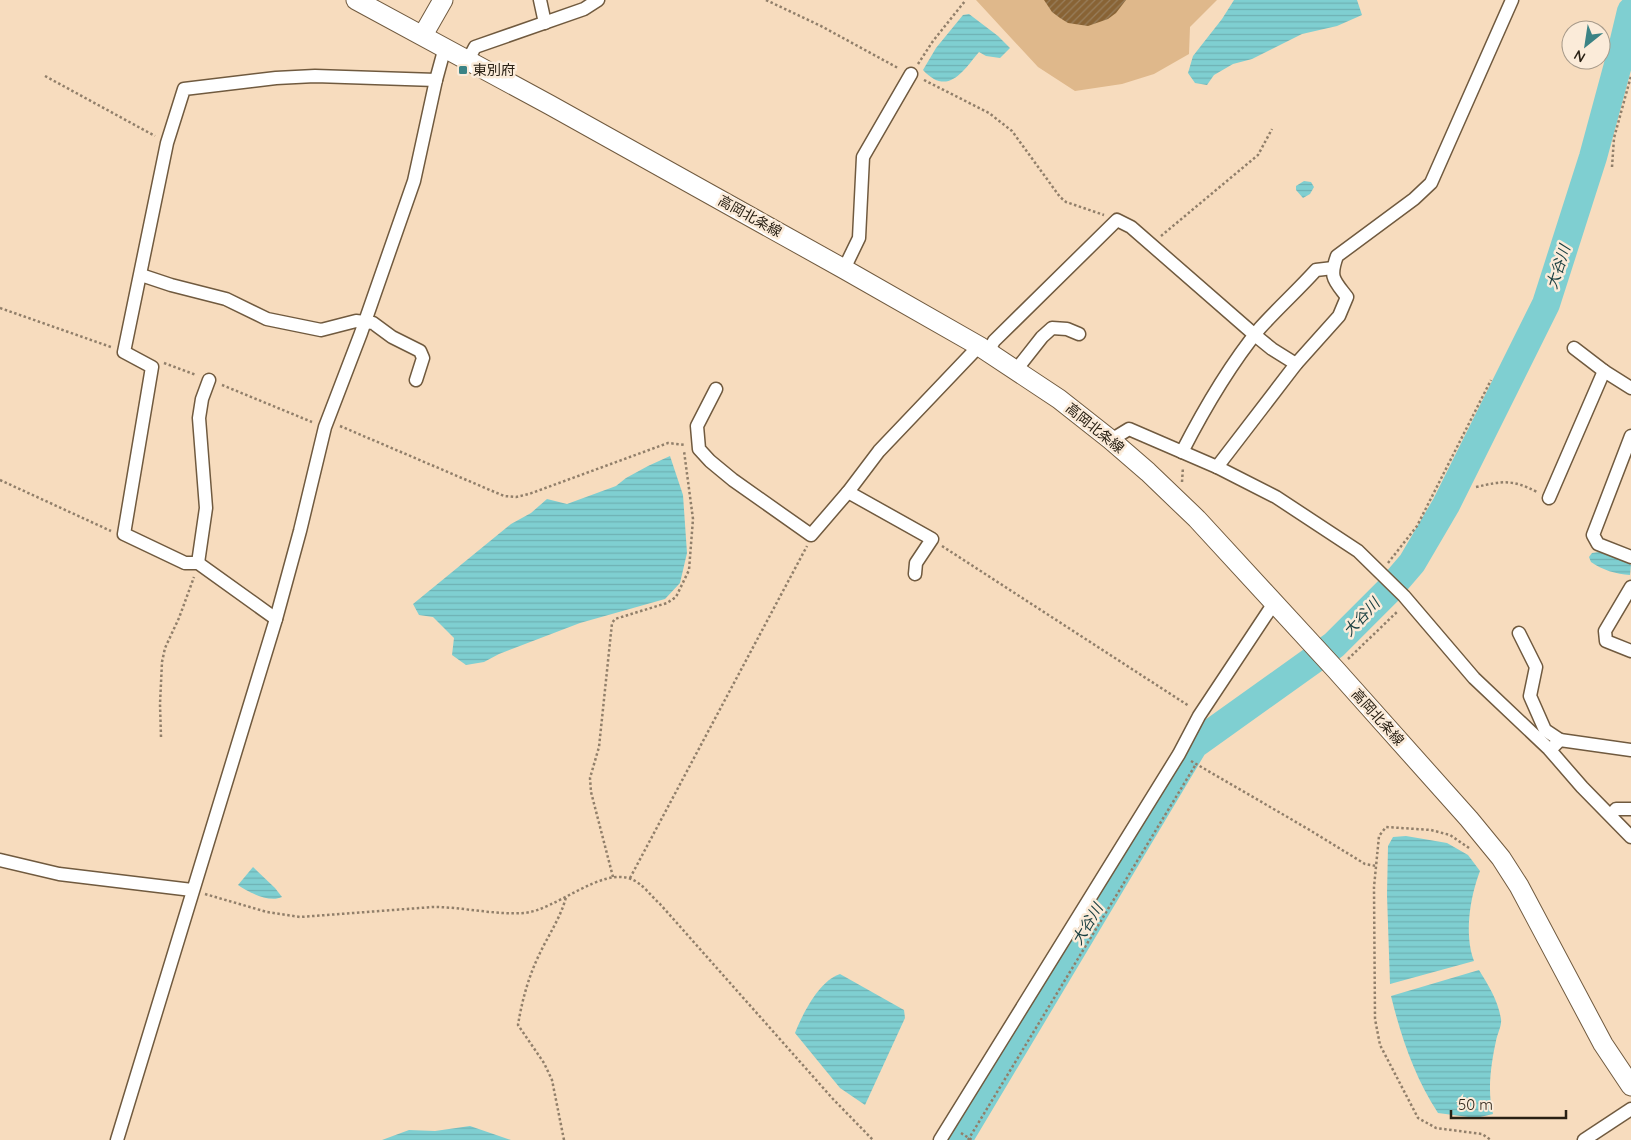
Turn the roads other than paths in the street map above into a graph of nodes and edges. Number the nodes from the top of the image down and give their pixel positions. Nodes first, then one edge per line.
1 (356, 0) edge
2 (443, 0) edge
3 (540, 0) edge
4 (598, 0) edge
5 (1512, 0) edge
6 (545, 23) junction
7 (423, 35) junction
8 (445, 47) junction
9 (468, 60) junction
10 (912, 74) road end
11 (436, 80) junction
12 (1333, 268) junction
13 (844, 269) junction
14 (141, 275) junction
15 (365, 322) junction
16 (1079, 334) dead end
17 (1255, 335) junction
18 (1574, 348) dead end
19 (984, 349) junction
20 (1296, 364) junction
21 (1016, 370) junction
22 (1604, 371) junction
23 (209, 380) road end
24 (416, 380) dead end
25 (1631, 388) edge
26 (716, 389) dead end
27 (1631, 436) edge
28 (1111, 440) junction
29 (1184, 453) junction
30 (1217, 467) junction
31 (848, 492) junction
32 (1550, 498) road end
33 (1631, 557) edge
34 (198, 563) junction
35 (914, 574) dead end
36 (1631, 587) edge
37 (1274, 603) junction
38 (276, 619) junction
39 (1519, 633) dead end
40 (1631, 651) edge
41 (1560, 740) junction
42 (1549, 749) junction
43 (1631, 750) edge
44 (1631, 809) edge
45 (1612, 815) junction
46 (1631, 837) edge
47 (0, 860) edge
48 (192, 890) junction
49 (1631, 1086) edge
50 (1631, 1109) edge
51 (117, 1140) edge
52 (940, 1140) edge
53 (1584, 1140) edge

1 - 7 main road, 高岡北条線
2 - 7 main road
3 - 6 street
4 - 6 street
5 - 12 street
6 - 9 street
7 - 8 main road, 高岡北条線
8 - 9 main road, 高岡北条線
8 - 11 street
9 - 13 main road, 高岡北条線
10 - 13 street
11 - 14 street
11 - 15 street
12 - 17 street
12 - 20 street
13 - 19 main road, 高岡北条線
14 - 15 street
14 - 34 street
15 - 24 street
15 - 38 street
16 - 21 street
17 - 19 street
17 - 20 street
17 - 29 street
18 - 22 street
19 - 21 main road, 高岡北条線
19 - 31 street
20 - 30 street
21 - 28 main road, 高岡北条線
22 - 25 street
22 - 32 street
23 - 34 street
26 - 31 street
27 - 33 street
28 - 29 street
28 - 37 main road, 高岡北条線
29 - 30 street
30 - 42 street
31 - 35 street
34 - 38 street
36 - 40 street
37 - 49 main road, 高岡北条線
37 - 52 street
38 - 48 street
39 - 41 street
41 - 42 street
41 - 43 street
42 - 45 street
44 - 45 street
45 - 46 street
47 - 48 street
48 - 51 street
50 - 53 street

